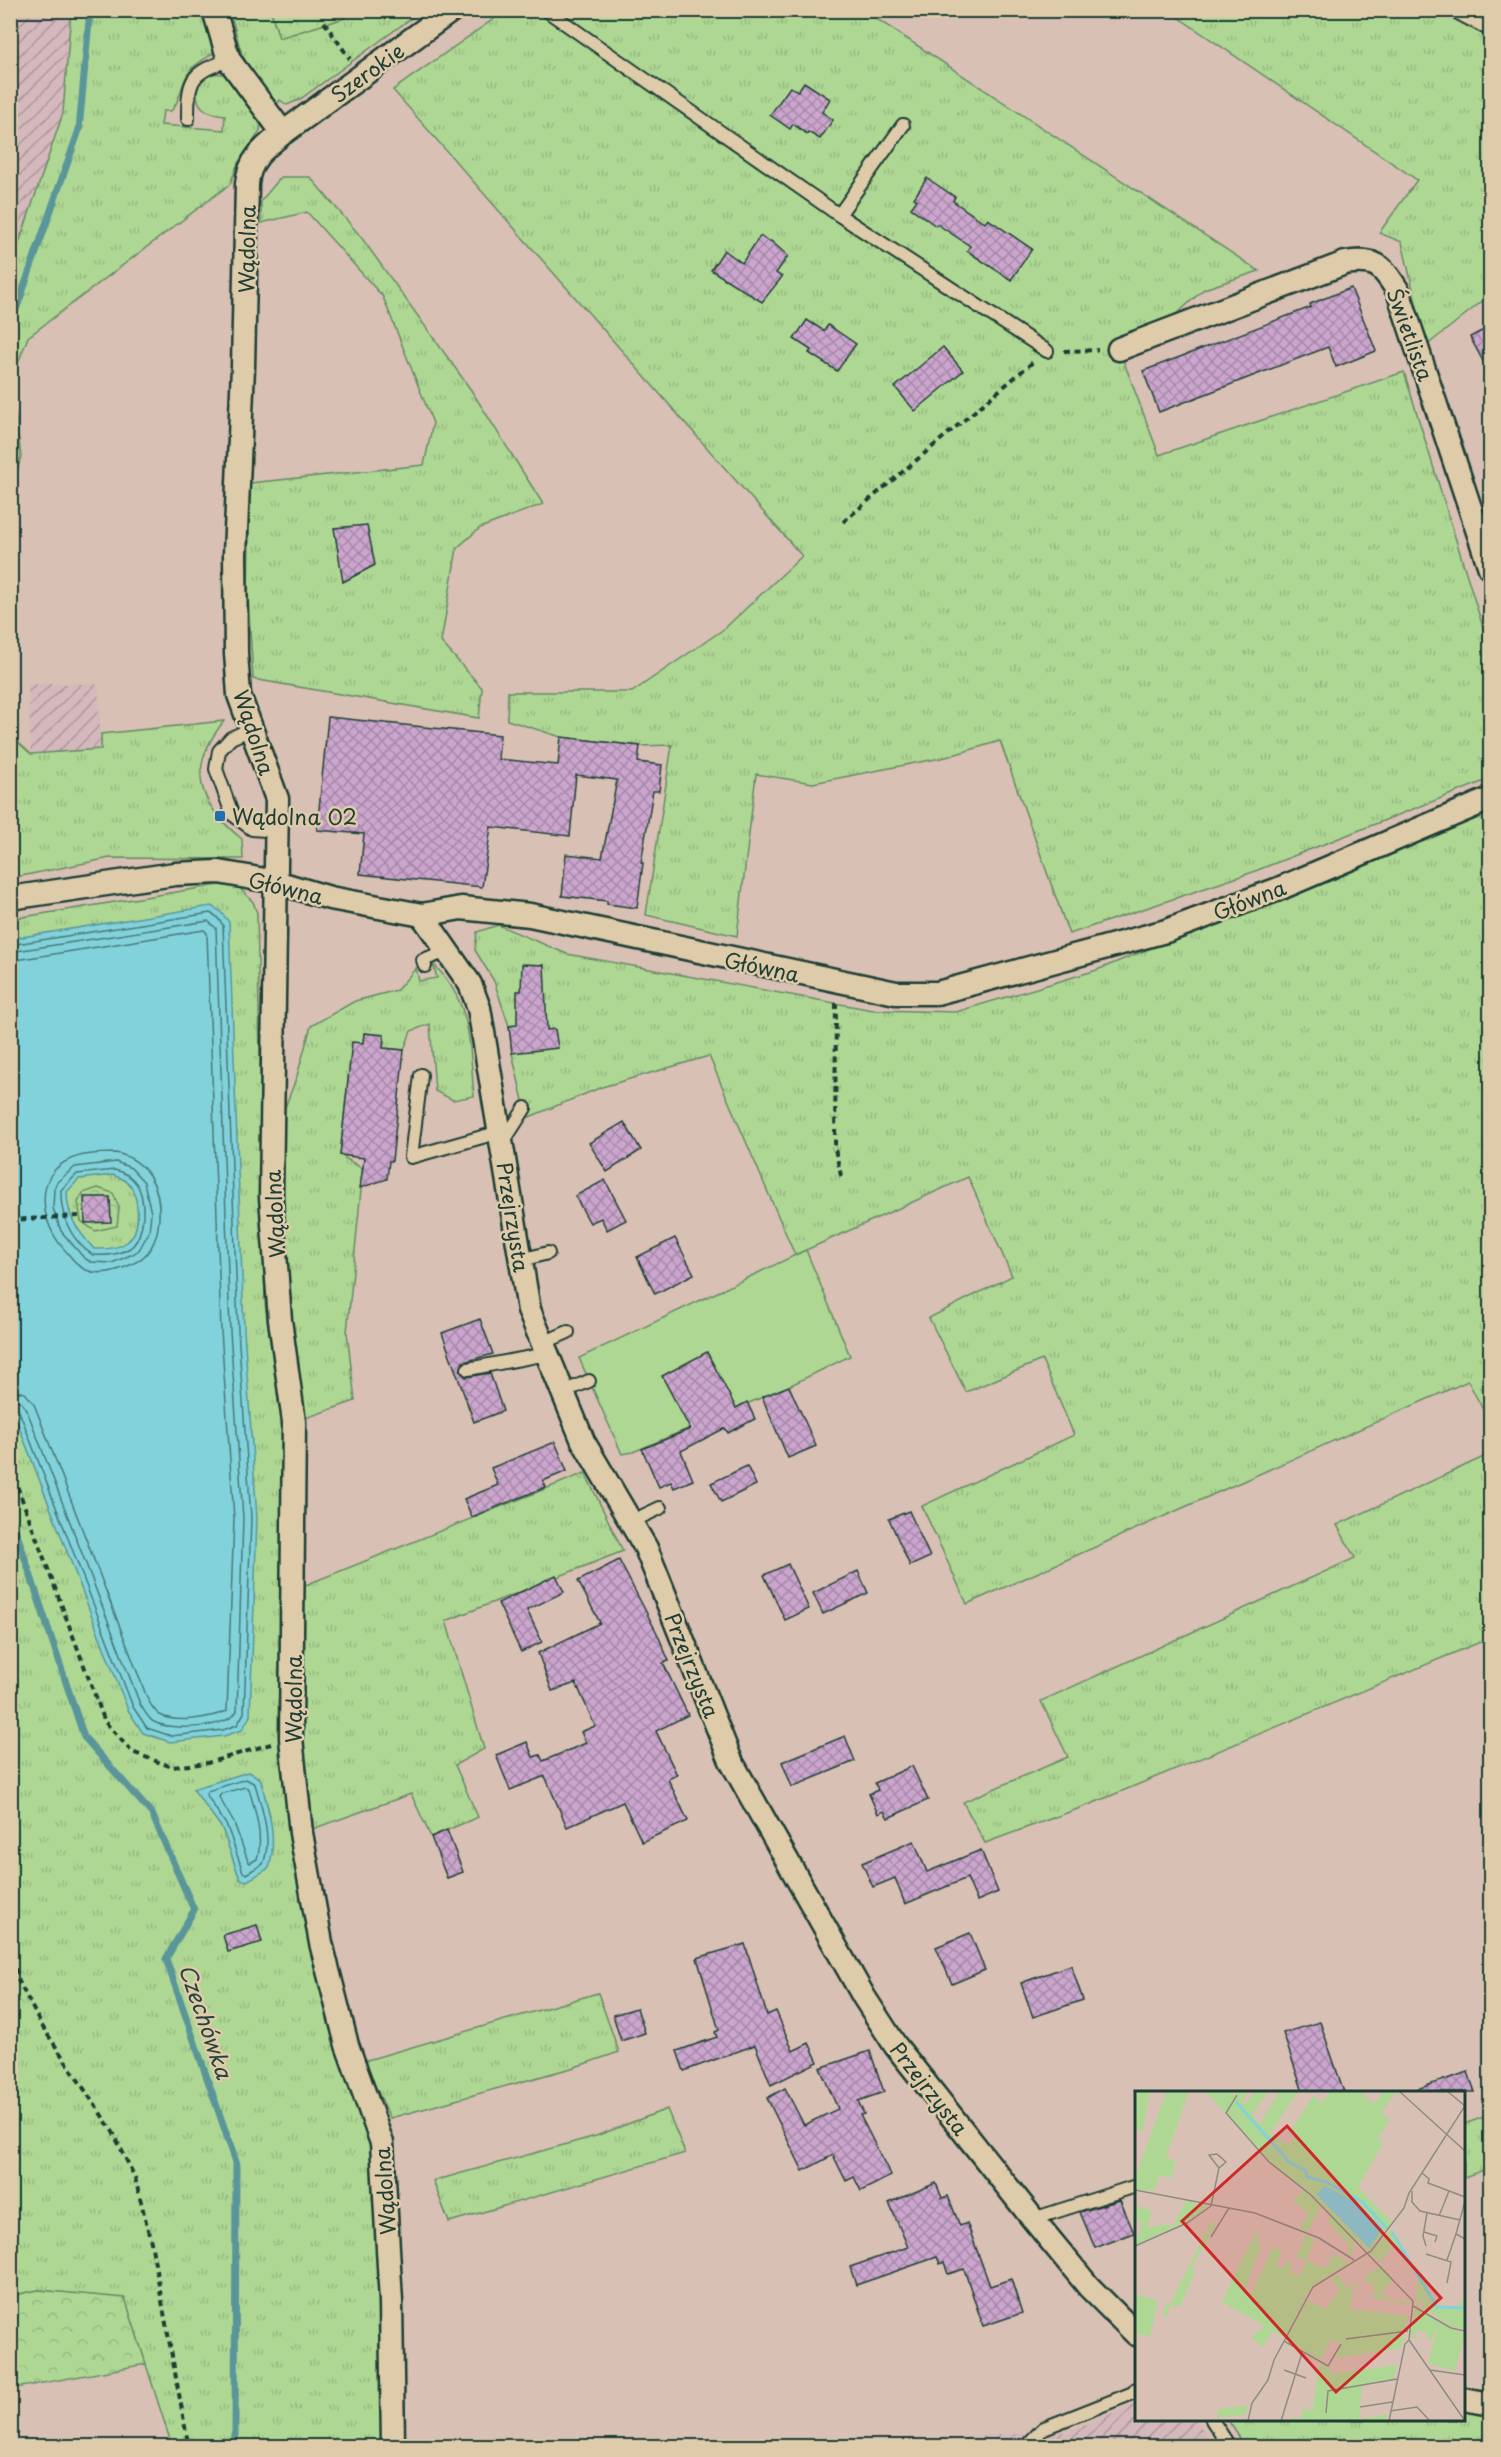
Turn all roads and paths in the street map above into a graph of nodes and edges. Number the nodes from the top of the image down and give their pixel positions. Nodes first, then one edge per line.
1 (214, 10) edge
2 (452, 10) edge
3 (546, 10) edge
4 (1452, 10) edge
5 (324, 22) dead end
6 (1491, 30) edge
7 (229, 60) junction
8 (354, 64) dead end
9 (188, 119) dead end
10 (903, 125) dead end
11 (283, 133) junction
12 (839, 215) junction
13 (1119, 349) joint
14 (1047, 351) junction
15 (843, 522) dead end
16 (1490, 560) edge
17 (251, 729) junction
18 (1491, 799) edge
19 (278, 831) junction
20 (276, 882) junction
21 (10, 898) edge
22 (422, 915) junction
23 (447, 951) junction
24 (425, 966) dead end
25 (837, 981) junction
26 (421, 1075) dead end
27 (525, 1108) dead end
28 (501, 1138) junction
29 (842, 1180) dead end
30 (79, 1216) dead end
31 (10, 1220) edge
32 (548, 1253) dead end
33 (521, 1260) junction
34 (568, 1332) dead end
35 (545, 1349) junction
36 (468, 1369) dead end
37 (589, 1381) dead end
38 (563, 1392) junction
39 (10, 1467) edge
40 (660, 1508) dead end
41 (630, 1522) junction
42 (291, 1738) junction
43 (10, 1948) edge
44 (1135, 2187) edge
45 (1033, 2219) junction
46 (1135, 2332) edge
47 (1135, 2391) edge
48 (1465, 2399) edge
49 (1491, 2404) edge
50 (1213, 2421) edge
51 (188, 2443) dead end
52 (393, 2446) edge
53 (1026, 2446) edge
54 (1229, 2446) edge

1 - 7 street
2 - 11 street, Szerokie
3 - 12 lane
4 - 6 lane
5 - 8 path
7 - 9 lane
7 - 11 street
10 - 12 lane
11 - 17 street, Wądolna
12 - 14 lane
13 - 14 path
13 - 16 street, Świetlista
14 - 15 path
17 - 19 street, Wądolna
17 - 19 lane
18 - 25 street, Główna
19 - 20 street, Wądolna
20 - 21 street, Główna
20 - 22 street, Główna
20 - 42 street, Wądolna
22 - 23 street, Przejrzysta
22 - 25 street, Główna
23 - 24 lane
23 - 28 street, Przejrzysta
25 - 29 path
26 - 28 lane
27 - 28 lane
28 - 33 street, Przejrzysta
30 - 31 path
32 - 33 lane
33 - 35 street, Przejrzysta
34 - 35 lane
35 - 36 lane
35 - 38 street, Przejrzysta
37 - 38 lane
38 - 41 street, Przejrzysta
39 - 42 path
40 - 41 lane
41 - 45 street, Przejrzysta
42 - 52 street, Wądolna
43 - 51 path
44 - 45 lane
45 - 46 street, Przejrzysta
47 - 53 lane
48 - 49 street
50 - 54 lane

